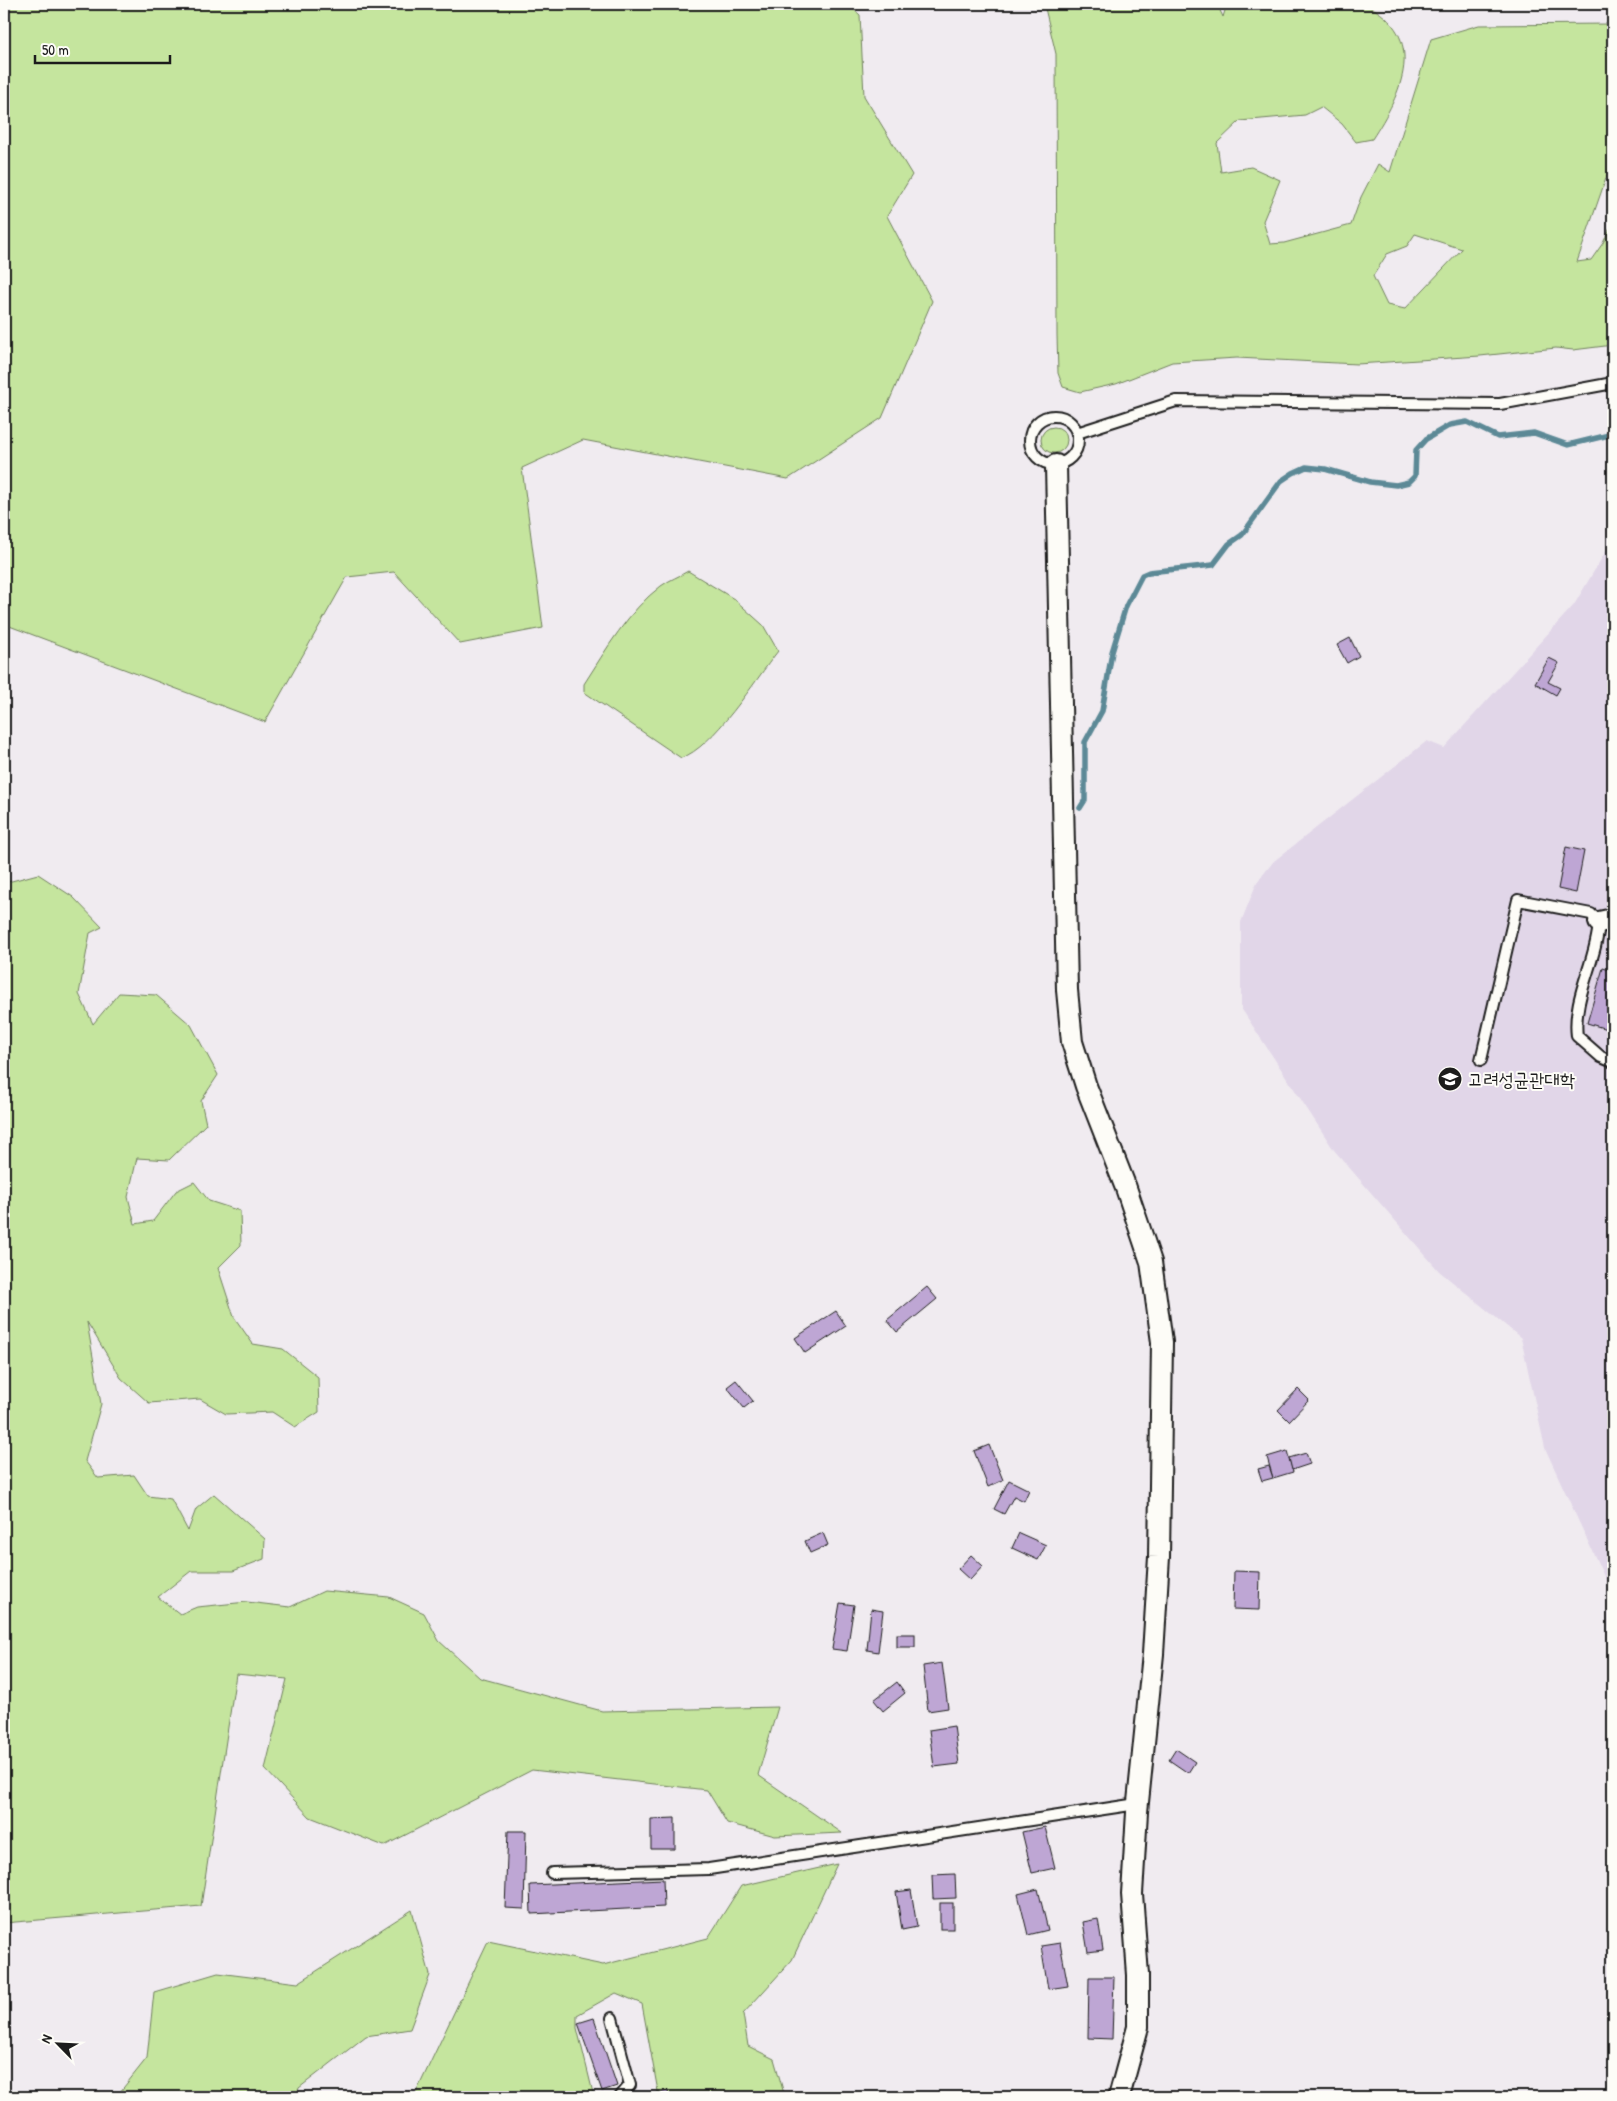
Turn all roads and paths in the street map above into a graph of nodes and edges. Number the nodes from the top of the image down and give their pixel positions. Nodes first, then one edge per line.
1 (1613, 383) edge
2 (1077, 433) junction
3 (1056, 465) junction
4 (1606, 920) edge
5 (1481, 1060) dead end
6 (1613, 1062) edge
7 (1137, 1804) junction
8 (552, 1873) dead end
9 (612, 2018) dead end
10 (620, 2097) edge
11 (1119, 2097) edge

1 - 2 lane
2 - 3 lane
2 - 3 lane
3 - 7 street
4 - 5 lane
4 - 6 lane
7 - 8 lane
7 - 11 street
9 - 10 lane

